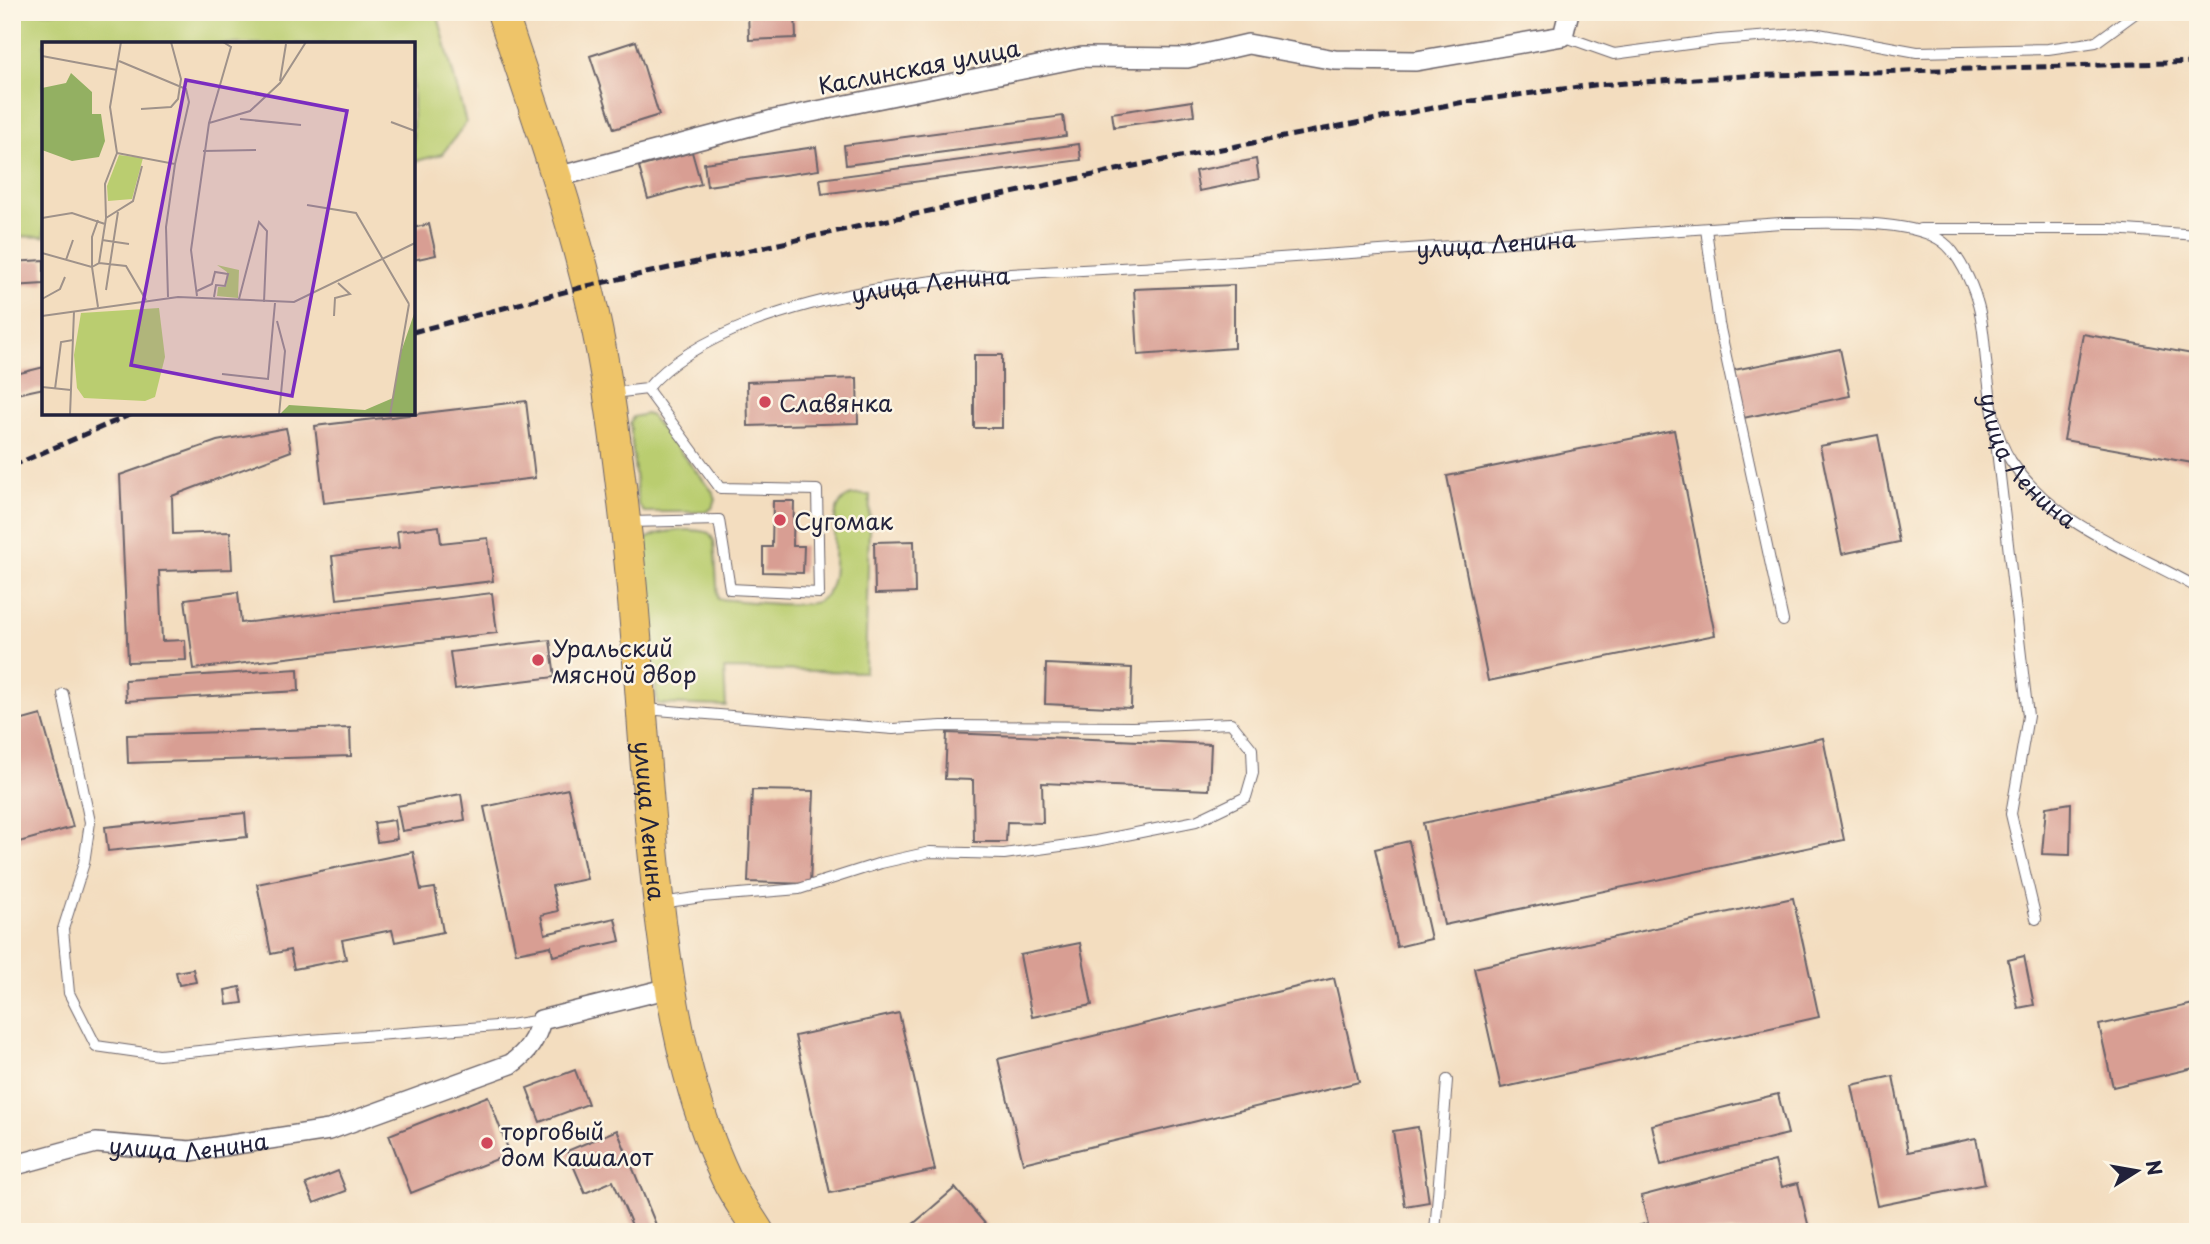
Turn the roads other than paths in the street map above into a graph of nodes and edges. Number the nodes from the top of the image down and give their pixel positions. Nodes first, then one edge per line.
1 (1569, 12) edge
2 (2137, 12) edge
3 (511, 15) edge
4 (1563, 36) junction
5 (557, 177) junction
6 (1706, 229) junction
7 (1916, 229) junction
8 (2198, 235) edge
9 (647, 389) junction
10 (609, 393) junction
11 (1994, 425) junction
12 (625, 523) junction
13 (2198, 588) edge
14 (1783, 621) dead end
15 (63, 694) dead end
16 (641, 709) junction
17 (658, 904) junction
18 (2036, 919) dead end
19 (670, 989) junction
20 (541, 1020) junction
21 (1447, 1080) dead end
22 (12, 1166) edge
23 (760, 1232) edge
24 (1435, 1232) edge

1 - 4 street
2 - 4 lane
3 - 5 main road, улица Ленина
4 - 5 street, Каслинская улица
5 - 10 main road, улица Ленина
6 - 7 lane, улица Ленина
6 - 9 lane, улица Ленина
6 - 14 lane
7 - 8 lane
7 - 11 lane, улица Ленина
9 - 10 lane
9 - 12 lane
10 - 12 main road, улица Ленина
11 - 13 lane, улица Ленина
11 - 18 lane
12 - 16 main road, улица Ленина
15 - 20 lane
16 - 17 main road, улица Ленина
16 - 17 lane
17 - 19 main road, улица Ленина
19 - 20 street
19 - 23 main road, улица Ленина
20 - 22 street, улица Ленина
21 - 24 lane

